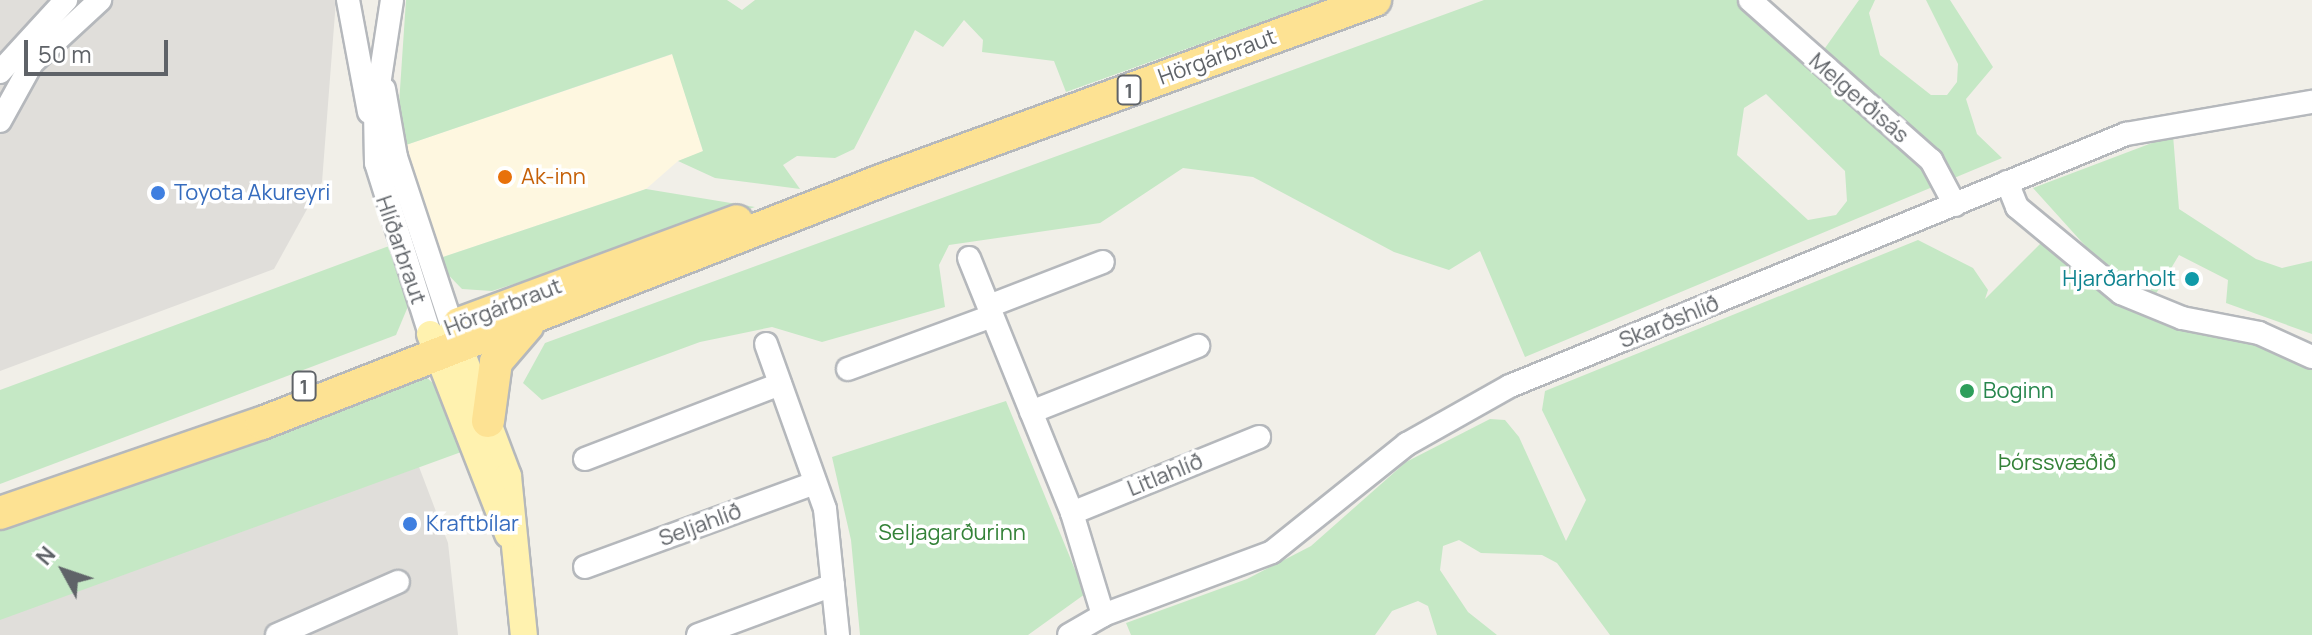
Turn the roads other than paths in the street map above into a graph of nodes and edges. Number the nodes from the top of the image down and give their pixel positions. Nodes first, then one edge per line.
1 (66, 0) edge
2 (100, 0) edge
3 (348, 0) edge
4 (392, 0) edge
5 (1375, 0) edge
6 (1750, 0) edge
7 (0, 72) edge
8 (381, 80) junction
9 (2312, 102) edge
10 (0, 121) edge
11 (375, 148) junction
12 (2007, 182) junction
13 (835, 199) junction
14 (1955, 205) junction
15 (969, 258) dead end
16 (1103, 262) dead end
17 (990, 311) junction
18 (531, 323) junction
19 (444, 341) junction
20 (766, 344) dead end
21 (1198, 346) dead end
22 (2312, 357) edge
23 (848, 369) dead end
24 (780, 384) junction
25 (1031, 412) junction
26 (488, 421) junction
27 (1259, 437) dead end
28 (585, 459) dead end
29 (815, 483) junction
30 (0, 513) edge
31 (1072, 513) junction
32 (514, 548) junction
33 (585, 567) dead end
34 (398, 582) dead end
35 (833, 585) junction
36 (1103, 615) junction
37 (277, 635) edge
38 (524, 635) edge
39 (698, 635) edge
40 (838, 635) edge
41 (1069, 635) edge

1 - 7 street
2 - 10 street
3 - 11 street
4 - 8 street, Hlíðarbraut
5 - 13 highway, Hörgárbraut / 1
6 - 14 street, Melgerðisás
8 - 11 street, Hlíðarbraut
8 - 19 street, Hlíðarbraut
9 - 12 street, Skarðshlíð
11 - 19 street, Hlíðarbraut
12 - 14 street, Skarðshlíð
12 - 22 street
13 - 18 highway, Hörgárbraut / 1
13 - 19 highway, Hörgárbraut / 1
14 - 36 street, Skarðshlíð
15 - 17 street
16 - 17 street
17 - 23 street
17 - 25 street
18 - 19 highway, Hörgárbraut / 1
18 - 26 highway
19 - 26 main road, Hlíðarbraut
19 - 30 highway, Hörgárbraut / 1
19 - 32 main road, Hlíðarbraut
20 - 24 street
21 - 25 street
24 - 28 street
24 - 29 street
25 - 31 street
26 - 32 main road, Hlíðarbraut
27 - 31 street, Litlahlíð
29 - 33 street, Seljahlíð
29 - 35 street
31 - 36 street
32 - 38 main road, Hlíðarbraut
34 - 37 street
35 - 39 street
35 - 40 street
36 - 41 street, Skarðshlíð

